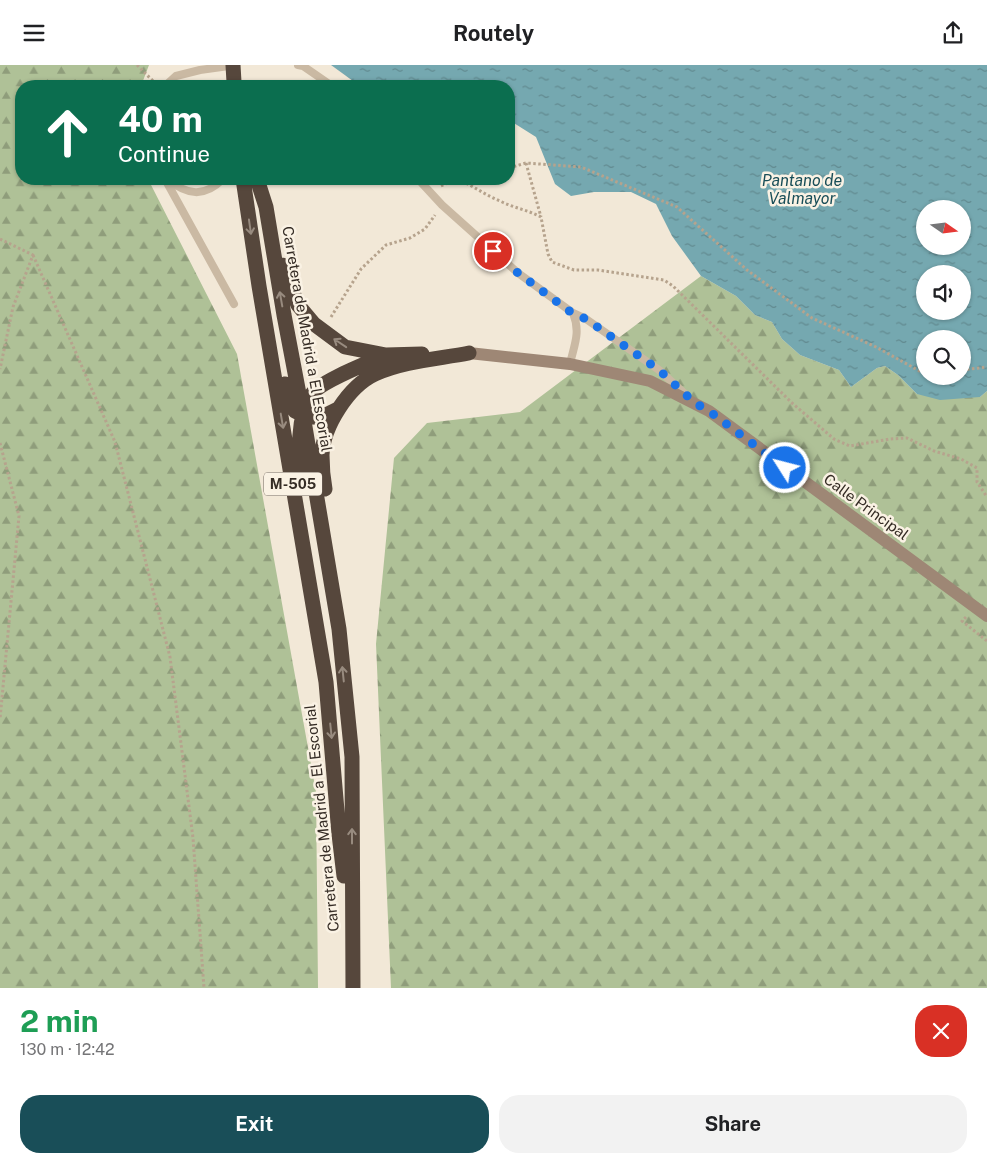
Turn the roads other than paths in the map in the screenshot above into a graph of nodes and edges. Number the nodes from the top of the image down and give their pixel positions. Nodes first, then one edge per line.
1 (233, 65) edge
2 (239, 65) edge
3 (298, 65) edge
4 (172, 80) edge
5 (235, 80) edge
6 (323, 80) edge
7 (169, 185) edge
8 (177, 185) edge
9 (215, 185) edge
10 (244, 185) edge
11 (259, 185) edge
12 (424, 185) edge
13 (266, 207) junction
14 (259, 287) junction
15 (234, 305) dead end
16 (572, 313) junction
17 (469, 353) junction
18 (386, 355) junction
19 (570, 364) junction
20 (695, 403) junction
21 (338, 409) junction
22 (303, 415) junction
23 (987, 617) edge
24 (339, 629) junction
25 (326, 682) junction
26 (352, 937) junction
27 (353, 988) edge

1 - 5 highway, bridge
2 - 4 lane
3 - 6 lane
7 - 15 lane
8 - 9 lane
10 -> 14 highway, Carretera de Madrid a El Escorial / M-505
11 - 13 highway, Carretera de Madrid a El Escorial / M-505
12 - 16 lane
18 -> 13 highway, M-505
22 -> 13 highway, Carretera de Madrid a El Escorial / M-505
14 - 22 highway
14 -> 25 highway, Carretera de Madrid a El Escorial / M-505
16 - 19 lane
16 - 20 lane
17 - 18 highway, M-505
17 - 19 street, Calle Principal
17 - 21 highway, M-505
18 - 22 highway, M-505
19 - 20 street, Calle Principal
20 - 23 street, Calle Principal
21 - 22 highway, M-505
21 - 24 highway, M-505
22 - 24 highway, Carretera de Madrid a El Escorial / M-505
22 - 25 highway, M-505
26 -> 24 highway, Carretera de Madrid a El Escorial / M-505
25 -> 26 highway, Carretera de Madrid a El Escorial / M-505
26 - 27 highway, M-505

